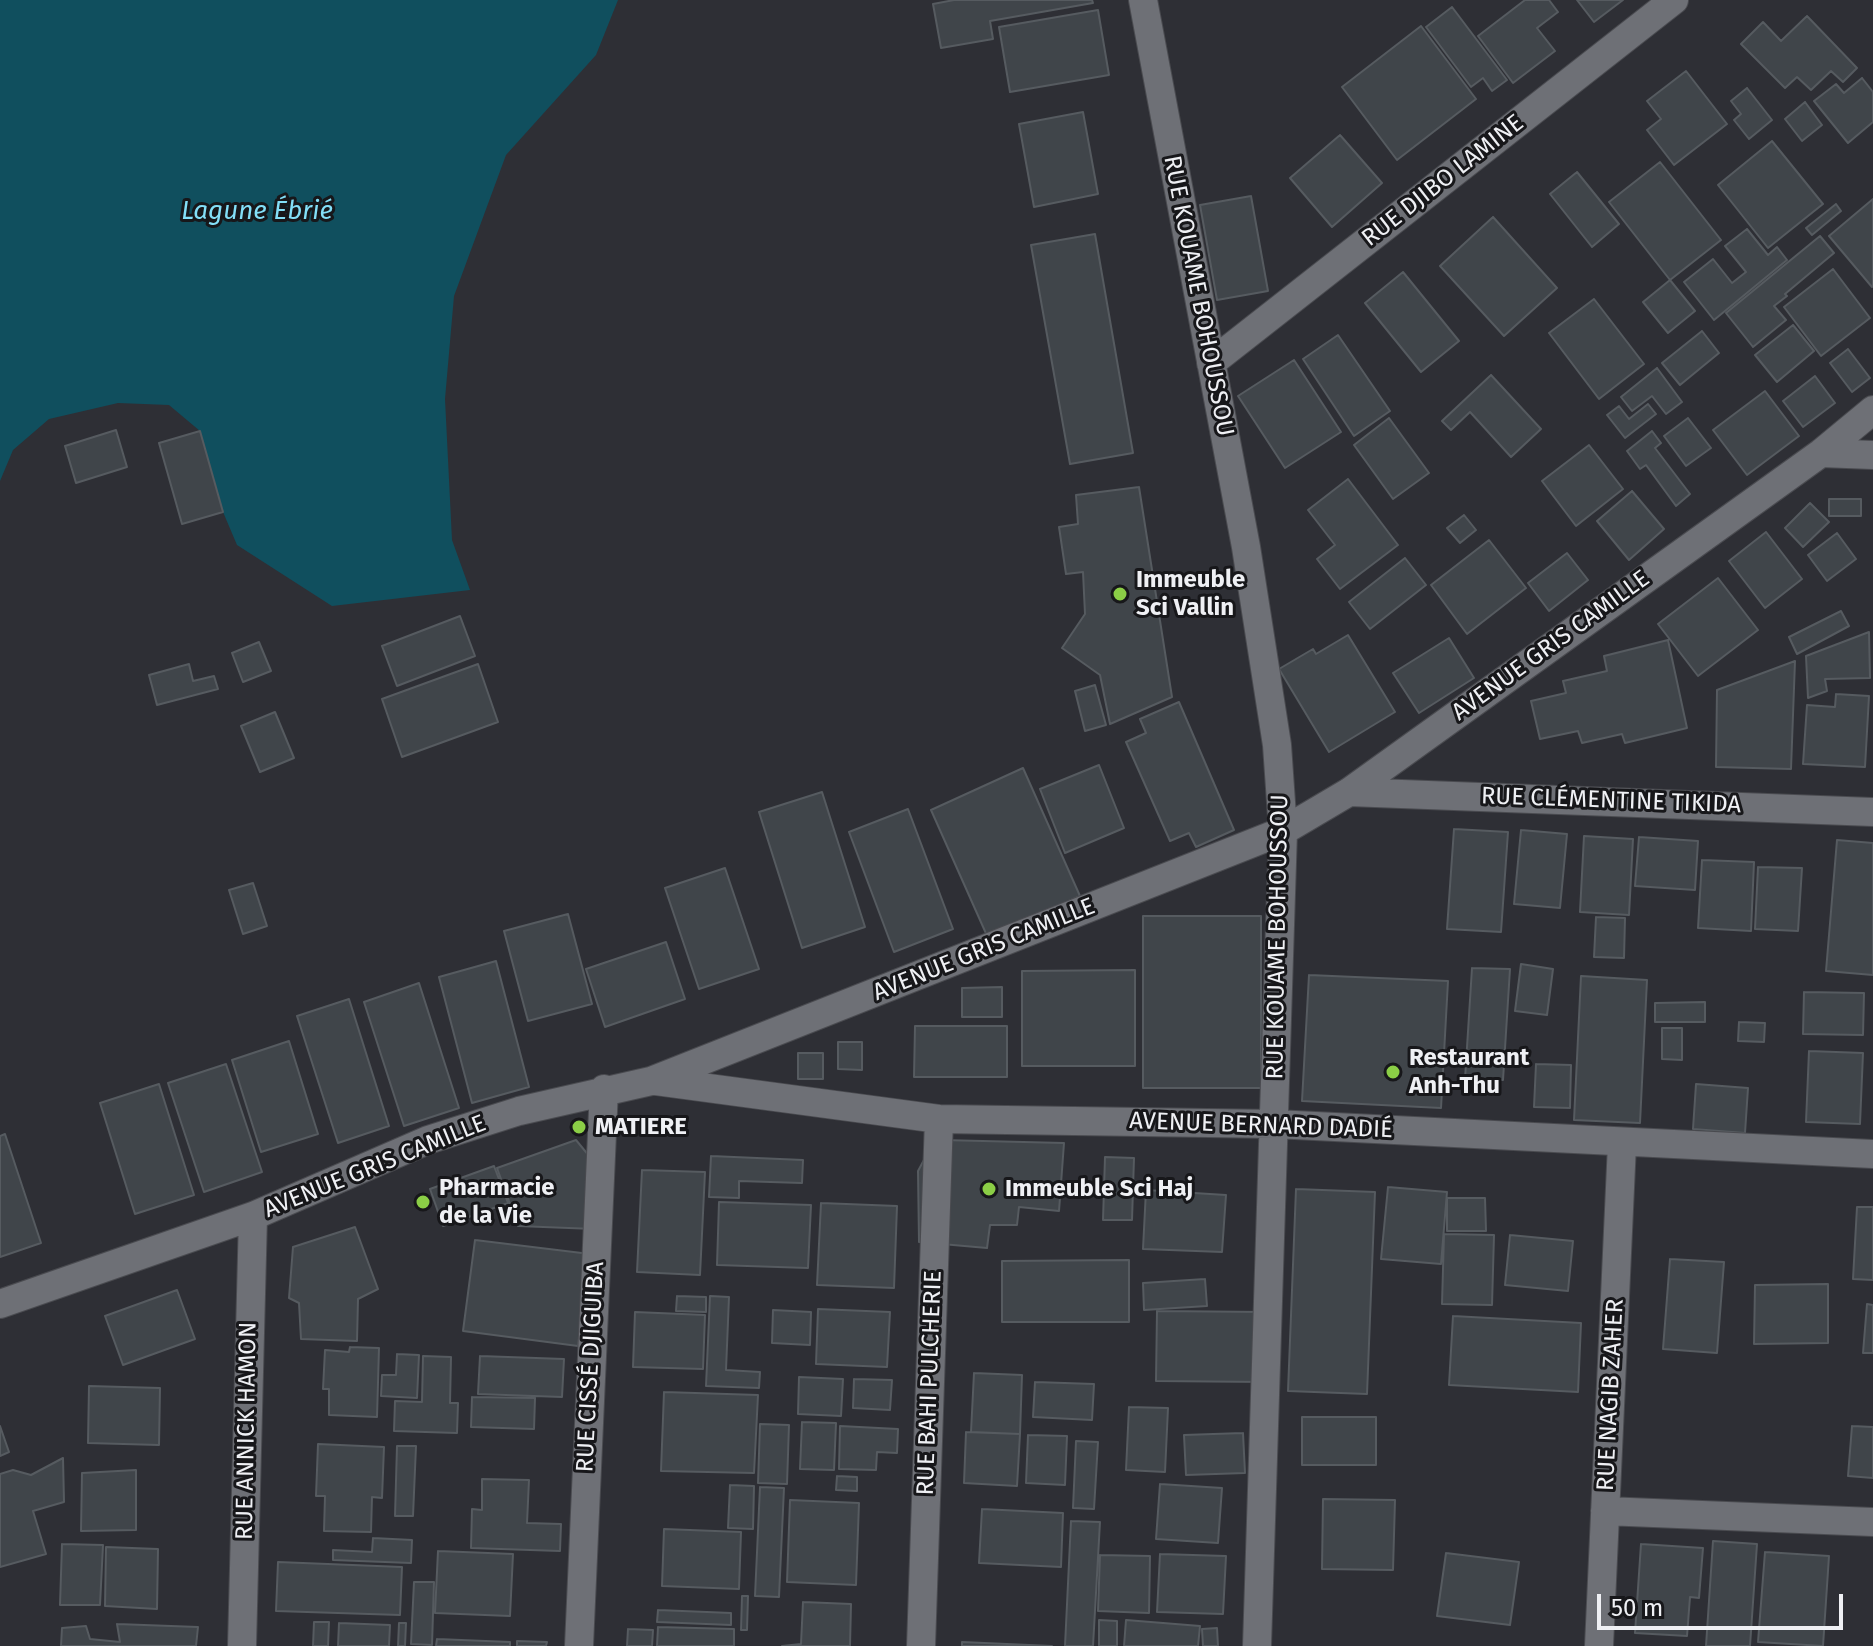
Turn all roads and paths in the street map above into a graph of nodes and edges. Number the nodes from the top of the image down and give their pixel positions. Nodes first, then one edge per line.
1 (1143, 0) edge
2 (1674, 0) edge
3 (1211, 363) junction
4 (1873, 410) edge
5 (1821, 453) junction
6 (1873, 455) edge
7 (1349, 792) junction
8 (1873, 812) edge
9 (1283, 831) junction
10 (651, 1081) junction
11 (604, 1089) junction
12 (939, 1119) junction
13 (1275, 1124) junction
14 (1622, 1144) junction
15 (1873, 1154) edge
16 (253, 1216) junction
17 (0, 1304) edge
18 (1605, 1511) junction
19 (1873, 1522) edge
20 (242, 1646) edge
21 (579, 1646) edge
22 (921, 1646) edge
23 (1257, 1646) edge
24 (1599, 1646) edge

1 - 3 street, RUE KOUAME BOHOUSSOU
2 - 3 street, RUE DJIBO LAMINE
3 - 9 street, RUE KOUAME BOHOUSSOU
4 - 5 street, AVENUE GRIS CAMILLE
5 - 6 street
5 - 7 street, AVENUE GRIS CAMILLE
7 - 8 street, RUE CLÉMENTINE TIKIDA
7 - 9 street, AVENUE GRIS CAMILLE
9 - 10 street, AVENUE GRIS CAMILLE
9 - 13 street, RUE KOUAME BOHOUSSOU
10 - 11 street, AVENUE GRIS CAMILLE
10 - 12 street, AVENUE BERNARD DADIÉ
11 - 16 street, AVENUE GRIS CAMILLE
11 - 21 street, RUE CISSÉ DJIGUIBA
12 - 13 street, AVENUE BERNARD DADIÉ
12 - 22 street, RUE BAHI PULCHERIE
13 - 14 street, AVENUE BERNARD DADIÉ
13 - 23 street, RUE KOUAME BOHOUSSOU
14 - 15 street, AVENUE BERNARD DADIÉ
14 - 18 street, RUE NAGIB ZAHER
16 - 17 street, AVENUE GRIS CAMILLE
16 - 20 street, RUE ANNICK HAMON
18 - 19 street
18 - 24 street, RUE NAGIB ZAHER

